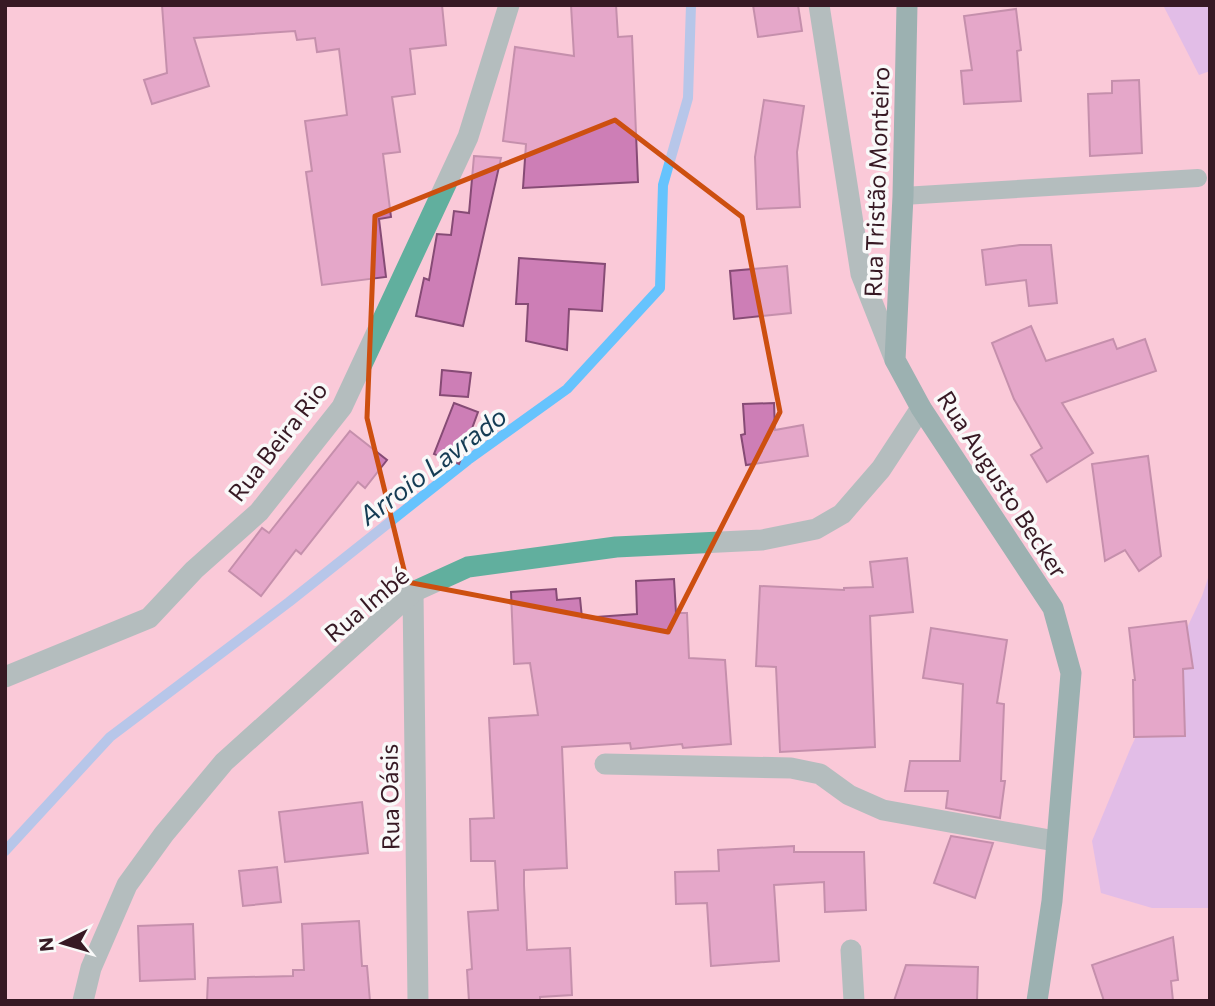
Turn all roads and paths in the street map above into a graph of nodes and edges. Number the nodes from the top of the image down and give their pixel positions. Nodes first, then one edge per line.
1 (509, 5) edge
2 (819, 5) edge
3 (907, 5) edge
4 (1198, 178) dead end
5 (903, 196) junction
6 (895, 360) junction
7 (921, 408) junction
8 (412, 592) junction
9 (5, 677) edge
10 (605, 764) dead end
11 (1055, 841) junction
12 (852, 950) dead end
13 (83, 1001) edge
14 (418, 1001) edge
15 (854, 1001) edge
16 (1037, 1001) edge

1 - 9 street, Rua Beira Rio
2 - 6 street, Rua Augusto Becker
3 - 5 main road, Rua Tristão Monteiro
4 - 5 lane
5 - 6 main road, Rua Tristão Monteiro
6 - 7 main road, Rua Augusto Becker
7 - 8 street, Rua Imbé
7 - 11 main road, Rua Augusto Becker
8 - 13 street, Rua Imbé
8 - 14 street, Rua Oásis
10 - 11 street
11 - 16 main road, Rua Augusto Becker
12 - 15 street

